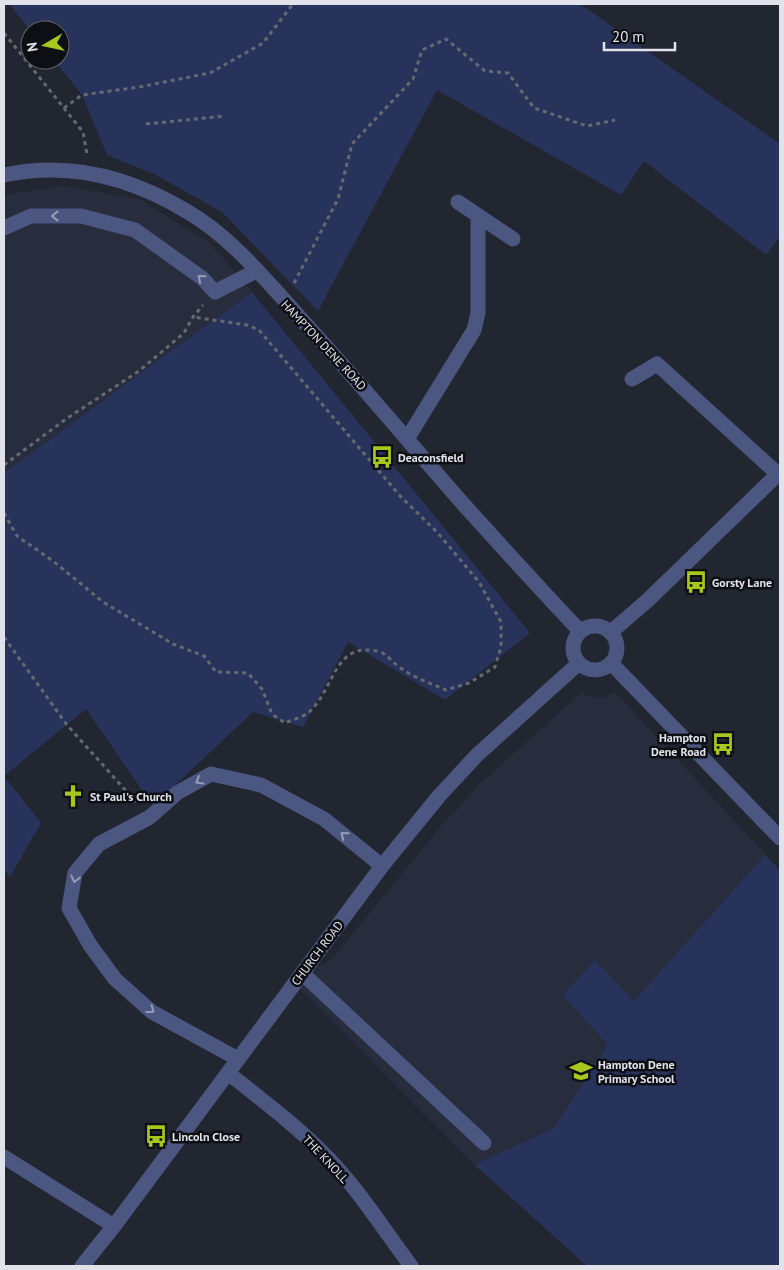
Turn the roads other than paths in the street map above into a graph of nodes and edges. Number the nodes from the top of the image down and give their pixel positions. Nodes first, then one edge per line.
1 (4, 176) edge
2 (458, 202) dead end
3 (478, 216) junction
4 (4, 228) edge
5 (513, 239) dead end
6 (256, 270) junction
7 (632, 379) dead end
8 (406, 439) junction
9 (779, 473) edge
10 (580, 631) junction
11 (611, 632) junction
12 (579, 663) junction
13 (611, 663) junction
14 (780, 838) edge
15 (382, 866) junction
16 (302, 973) junction
17 (238, 1059) junction
18 (228, 1074) junction
19 (484, 1143) dead end
20 (4, 1157) edge
21 (114, 1226) junction
22 (405, 1264) edge
23 (82, 1266) edge

1 - 6 street, HAMPTON DENE ROAD
2 - 3 street
3 - 5 street
3 - 8 street
6 -> 4 street
6 - 8 street, HAMPTON DENE ROAD
7 - 9 street
8 - 10 street, HAMPTON DENE ROAD
9 - 11 street
10 - 11 street
10 - 12 street
11 - 13 street
12 - 13 street
12 - 15 street, CHURCH ROAD
13 - 14 street
15 - 16 street, CHURCH ROAD
15 -> 17 street
16 - 17 street, CHURCH ROAD
16 - 19 street
17 - 18 street, CHURCH ROAD
18 - 21 street, CHURCH ROAD
18 - 22 street, THE KNOLL
20 - 21 street
21 - 23 street, CHURCH ROAD

